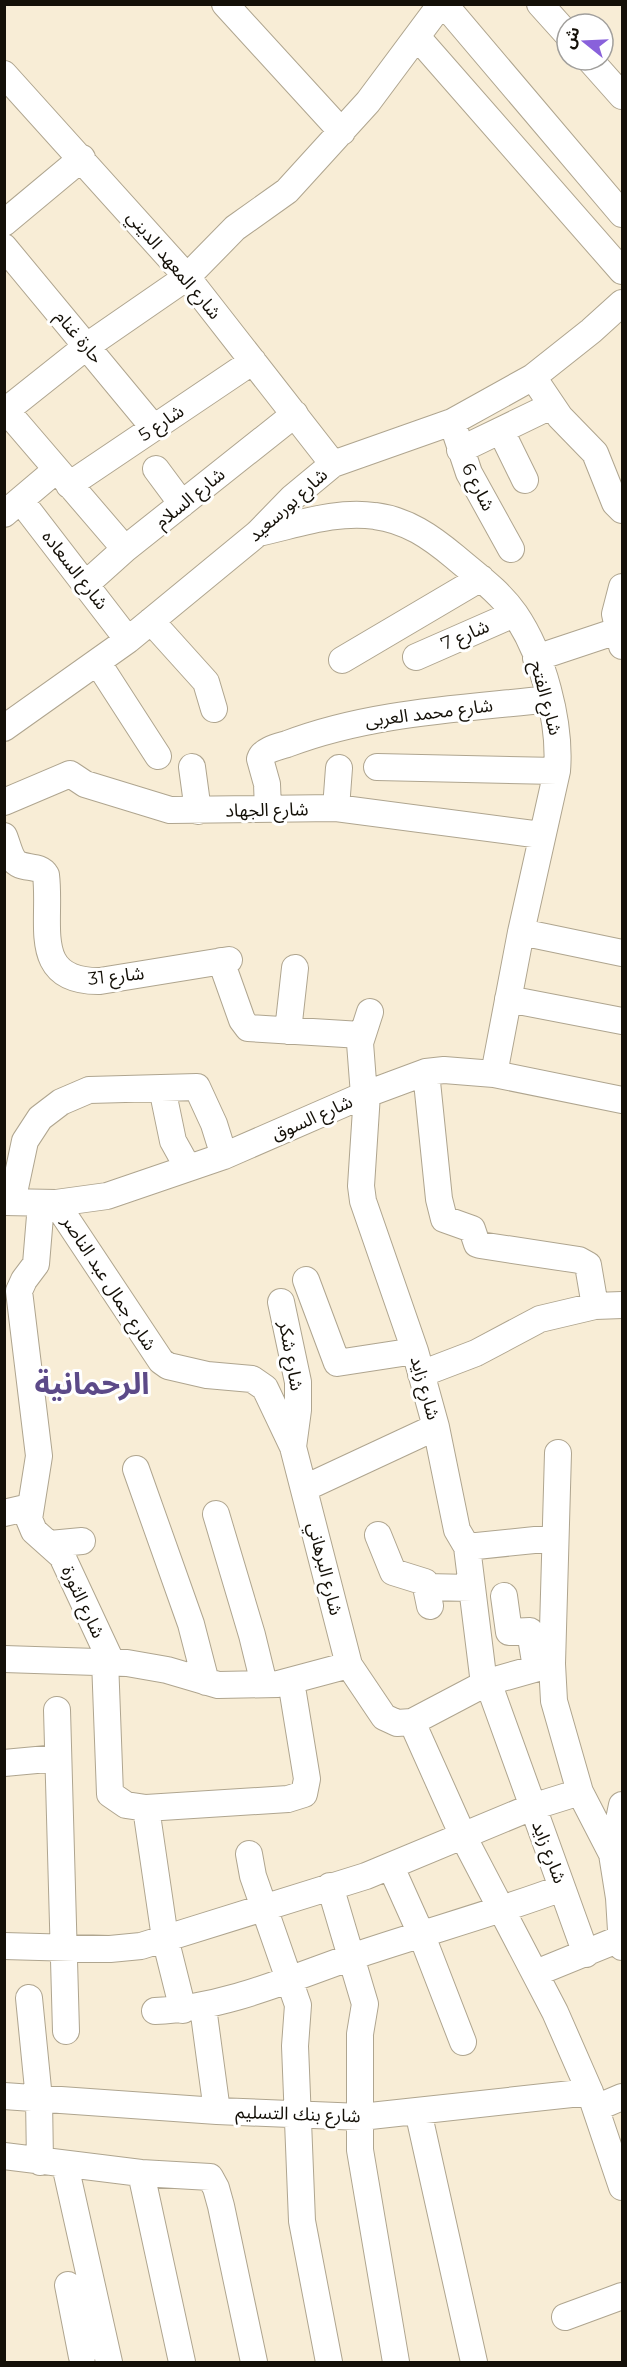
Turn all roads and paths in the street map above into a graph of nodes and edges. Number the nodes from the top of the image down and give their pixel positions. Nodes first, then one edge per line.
1 (225, 4) edge
2 (442, 4) edge
3 (540, 4) edge
4 (555, 21) edge
5 (418, 38) junction
6 (601, 72) edge
7 (4, 74) edge
8 (622, 96) edge
9 (342, 132) junction
10 (82, 158) junction
11 (622, 214) edge
12 (7, 215) edge
13 (4, 247) edge
14 (622, 271) edge
15 (187, 277) junction
16 (622, 303) edge
17 (87, 346) junction
18 (253, 361) junction
19 (533, 376) junction
20 (551, 406) junction
21 (5, 410) edge
22 (295, 414) junction
23 (452, 422) junction
24 (154, 428) junction
25 (501, 430) junction
26 (460, 450) junction
27 (333, 464) junction
28 (156, 469) dead end
29 (63, 478) junction
30 (525, 480) dead end
31 (182, 504) junction
32 (13, 507) edge
33 (622, 510) edge
34 (258, 533) junction
35 (125, 549) junction
36 (511, 549) dead end
37 (481, 578) junction
38 (86, 584) junction
39 (622, 587) edge
40 (514, 614) junction
41 (151, 621) junction
42 (620, 638) edge
43 (128, 640) junction
44 (416, 657) dead end
45 (536, 658) junction
46 (342, 660) dead end
47 (98, 663) junction
48 (550, 699) junction
49 (214, 709) dead end
50 (4, 728) edge
51 (158, 756) dead end
52 (192, 766) dead end
53 (377, 767) dead end
54 (339, 768) dead end
55 (557, 771) junction
56 (4, 802) edge
57 (336, 808) junction
58 (268, 810) junction
59 (198, 811) junction
60 (541, 834) junction
61 (4, 836) edge
62 (521, 932) junction
63 (622, 953) edge
64 (295, 968) dead end
65 (508, 999) junction
66 (622, 1021) edge
67 (288, 1031) junction
68 (426, 1072) junction
69 (494, 1074) junction
70 (162, 1088) junction
71 (365, 1095) junction
72 (622, 1100) edge
73 (224, 1156) junction
74 (188, 1168) junction
75 (8, 1202) edge
76 (49, 1204) junction
77 (306, 1280) dead end
78 (281, 1302) dead end
79 (622, 1305) edge
80 (595, 1306) junction
81 (418, 1363) junction
82 (265, 1388) joint
83 (436, 1427) junction
84 (293, 1447) junction
85 (558, 1453) dead end
86 (136, 1469) dead end
87 (305, 1488) junction
88 (30, 1507) junction
89 (4, 1513) edge
90 (216, 1514) dead end
91 (378, 1535) dead end
92 (554, 1538) junction
93 (82, 1541) dead end
94 (50, 1544) junction
95 (467, 1547) junction
96 (472, 1588) junction
97 (504, 1596) dead end
98 (4, 1659) edge
99 (108, 1661) junction
100 (349, 1665) junction
101 (544, 1666) junction
102 (291, 1681) junction
103 (206, 1682) junction
104 (486, 1683) junction
105 (264, 1684) junction
106 (57, 1710) dead end
107 (412, 1722) junction
108 (58, 1758) junction
109 (4, 1763) edge
110 (580, 1792) junction
111 (622, 1805) edge
112 (532, 1807) junction
113 (146, 1808) junction
114 (463, 1836) junction
115 (617, 1853) edge
116 (249, 1854) dead end
117 (391, 1867) junction
118 (330, 1886) junction
119 (562, 1888) junction
120 (621, 1902) edge
121 (265, 1908) junction
122 (503, 1910) junction
123 (422, 1936) junction
124 (165, 1938) junction
125 (622, 1941) edge
126 (4, 1946) edge
127 (64, 1948) junction
128 (586, 1954) junction
129 (352, 1957) junction
130 (536, 1973) junction
131 (289, 1978) junction
132 (30, 1998) dead end
133 (193, 2008) junction
134 (155, 2011) dead end
135 (66, 2031) dead end
136 (462, 2042) dead end
137 (4, 2096) edge
138 (622, 2097) edge
139 (39, 2099) junction
140 (593, 2100) junction
141 (217, 2111) junction
142 (417, 2111) junction
143 (300, 2114) junction
144 (361, 2117) junction
145 (4, 2156) edge
146 (52, 2163) junction
147 (141, 2173) junction
148 (622, 2187) edge
149 (68, 2285) dead end
150 (622, 2296) edge
151 (565, 2317) dead end
152 (90, 2358) edge
153 (182, 2362) edge
154 (254, 2362) edge
155 (329, 2362) edge
156 (396, 2362) edge
157 (474, 2362) edge

1 - 9 street
2 - 5 street
2 - 11 street
3 - 4 street
5 - 9 street
5 - 14 street
6 - 8 street
7 - 10 street, شارع المعهد الديني
9 - 15 street
10 - 12 street
10 - 15 street, شارع المعهد الديني
13 - 17 street, حارة غنام
15 - 17 street
15 - 18 street, شارع المعهد الديني
16 - 19 street, شارع بورسعيد
17 - 21 street
17 - 24 street, حارة غنام
18 - 22 street, شارع المعهد الديني
18 - 24 street, شارع 5
19 - 20 street
19 - 23 street, شارع بورسعيد
20 - 25 street
20 - 33 street
21 - 29 street
22 - 27 street, شارع المعهد الديني
22 - 31 street, شارع السلام
23 - 26 street, شارع 6
23 - 27 street, شارع بورسعيد
24 - 29 street, شارع 5
25 - 26 street
25 - 30 street
26 - 36 street, شارع 6
27 - 34 street, شارع بورسعيد
28 - 31 street
29 - 32 street, شارع 5
29 - 35 street
31 - 35 street, شارع السلام
32 - 38 street, شارع السعاده
34 - 37 street, شارع الفتح
34 - 41 street, شارع بورسعيد
35 - 38 street, شارع السلام
37 - 40 street, شارع الفتح
37 - 46 street
38 - 43 street, شارع السعاده
39 - 42 street
40 - 44 street, شارع 7
40 - 45 street, شارع الفتح
41 - 43 street, شارع بورسعيد
41 - 49 street
42 - 45 street
43 - 47 street, شارع بورسعيد
45 - 48 street, شارع الفتح
47 - 50 street, شارع بورسعيد
47 - 51 street
48 - 55 street, شارع الفتح
48 - 58 street, شارع محمد العربى
52 - 59 street
53 - 55 street
54 - 57 street
55 - 60 street, شارع الفتح
56 - 59 street, شارع الجهاد
57 - 58 street, شارع الجهاد
57 - 60 street, شارع الجهاد
58 - 59 street, شارع الجهاد
60 - 62 street, شارع الفتح
61 - 67 street, شارع 31
62 - 63 street
62 - 65 street, شارع الفتح
64 - 67 street
65 - 66 street
65 - 69 street, شارع الفتح
67 - 71 street, شارع زايد
68 - 69 street, شارع السوق
68 - 71 street, شارع السوق
68 - 80 street
69 - 72 street, شارع السوق
70 - 73 street
70 - 74 street
70 - 75 street
71 - 73 street, شارع السوق
71 - 81 street, شارع زايد
73 - 74 street, شارع السوق
74 - 76 street, شارع السوق
75 - 76 street, شارع السوق
76 - 82 street, شارع جمال عبد الناصر
76 - 88 street, شارع الثورة
77 - 81 street
78 - 84 street, شارع شكر
79 - 80 street
80 - 81 street
81 - 83 street, شارع زايد
82 - 84 street, شارع البرهاني
83 - 87 street
83 - 95 street, شارع زايد
84 - 87 street, شارع البرهاني
85 - 92 street
86 - 103 street
87 - 100 street, شارع البرهاني
88 - 89 street
88 - 94 street, شارع الثورة
90 - 105 street
91 - 96 street
92 - 95 street
92 - 101 street
93 - 94 street
94 - 99 street, شارع الثورة
95 - 96 street, شارع زايد
96 - 104 street, شارع زايد
97 - 101 street
98 - 99 street
99 - 103 street
99 - 113 street
100 - 102 street
100 - 107 street, شارع البرهاني
101 - 104 street
101 - 110 street
102 - 105 street
102 - 113 street
103 - 105 street
104 - 107 street
104 - 112 street, شارع زايد
106 - 108 street
107 - 114 street
108 - 109 street
108 - 127 street
110 - 112 street
110 - 115 street
111 - 115 street
112 - 114 street
112 - 119 street, شارع زايد
113 - 124 street
114 - 117 street
114 - 122 street
115 - 120 street
116 - 121 street
117 - 118 street
117 - 123 street
118 - 121 street
118 - 129 street
119 - 122 street
119 - 128 street, شارع زايد
120 - 125 street
121 - 124 street
121 - 131 street
122 - 123 street
122 - 130 street
123 - 129 street
123 - 136 street
124 - 127 street
124 - 133 street
125 - 128 street
126 - 127 street
127 - 135 street
128 - 130 street
129 - 131 street
129 - 144 street
130 - 140 street
131 - 133 street
131 - 143 street
132 - 139 street
133 - 134 street
133 - 141 street
137 - 139 street, شارع بنك التسليم
138 - 140 street, شارع بنك التسليم
139 - 141 street, شارع بنك التسليم
139 - 146 street
140 - 142 street, شارع بنك التسليم
140 - 148 street
141 - 143 street, شارع بنك التسليم
142 - 144 street, شارع بنك التسليم
142 - 157 street
143 - 144 street, شارع بنك التسليم
143 - 155 street
144 - 156 street
145 - 146 street
146 - 147 street
146 - 152 street
147 - 153 street
147 - 154 street
149 - 152 street
150 - 151 street

